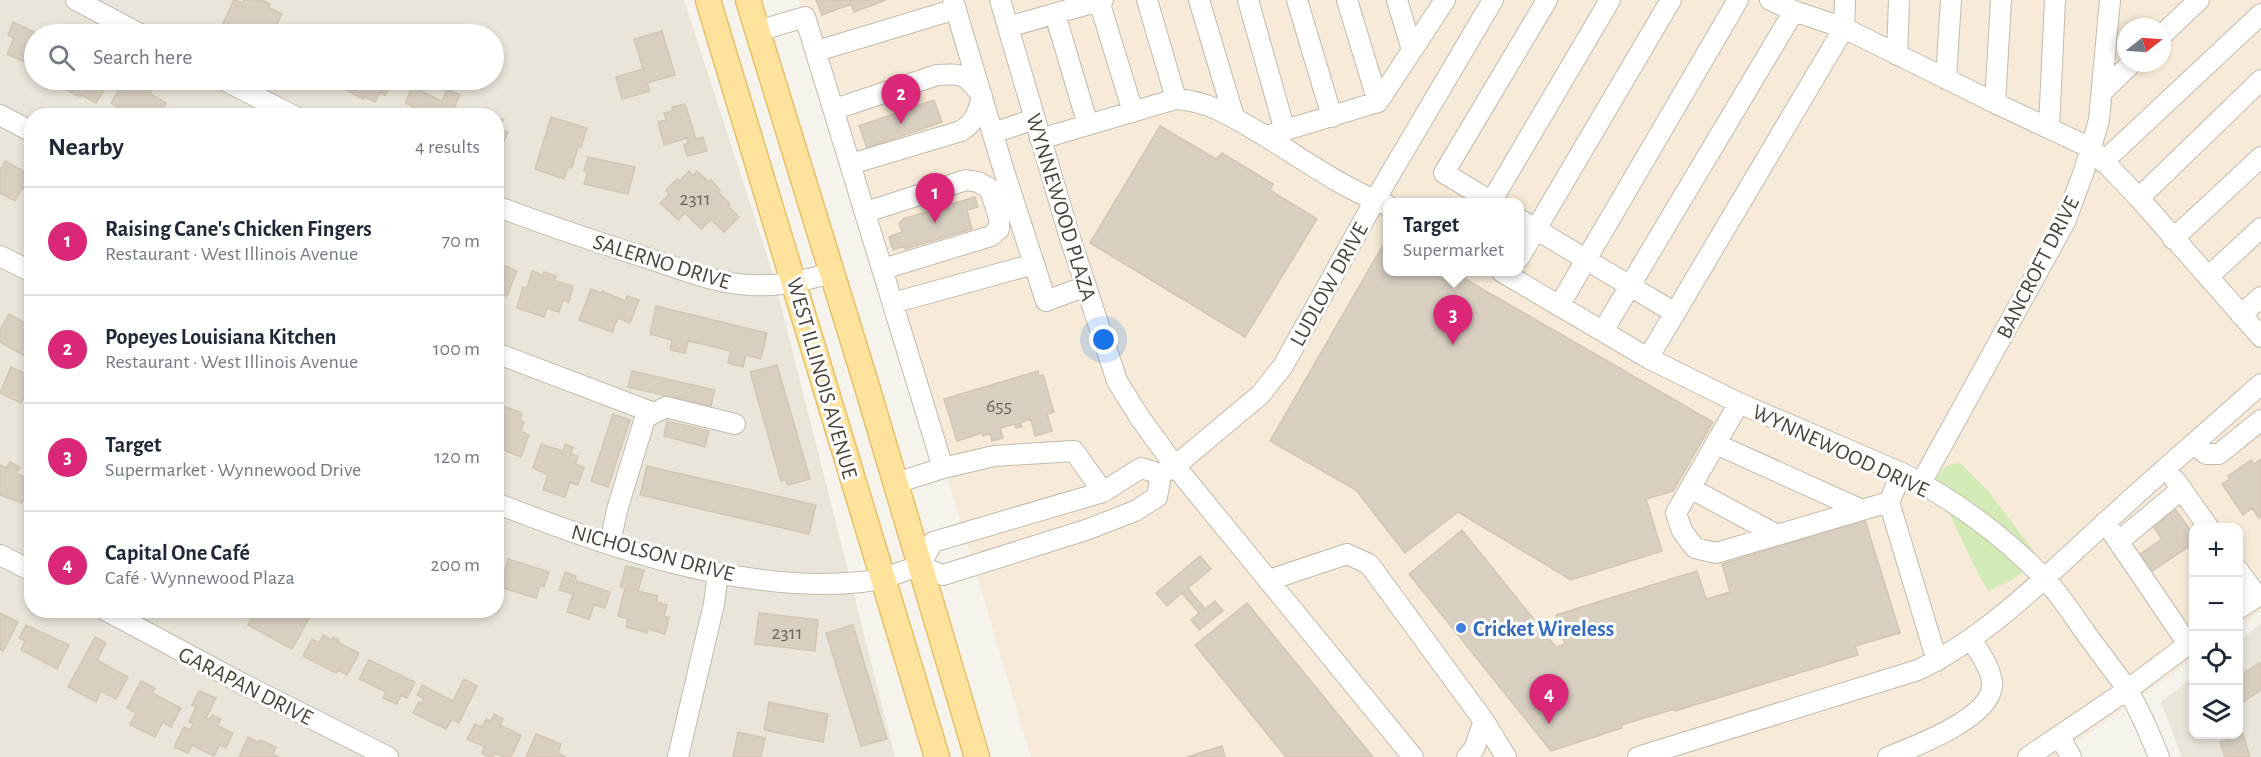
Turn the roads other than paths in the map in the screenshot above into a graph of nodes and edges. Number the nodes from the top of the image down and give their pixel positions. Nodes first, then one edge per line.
1 (76, 0) edge
2 (708, 0) edge
3 (748, 0) edge
4 (1000, 0) edge
5 (1147, 0) edge
6 (1199, 0) edge
7 (1248, 0) edge
8 (1297, 0) edge
9 (1347, 0) edge
10 (1397, 0) edge
11 (1445, 0) edge
12 (1493, 0) edge
13 (1548, 0) edge
14 (1610, 0) edge
15 (1671, 0) edge
16 (1738, 0) edge
17 (1770, 0) edge
18 (1845, 0) edge
19 (1899, 0) edge
20 (1951, 0) edge
21 (2001, 0) edge
22 (2055, 0) edge
23 (2199, 0) edge
24 (1096, 1) edge
25 (2114, 4) edge
26 (955, 5) edge
27 (804, 9) edge
28 (1050, 10) edge
29 (1794, 11) junction
30 (2261, 14) edge
31 (121, 24) edge
32 (2171, 26) edge
33 (1008, 27) junction
34 (1844, 28) junction
35 (758, 31) junction
36 (1412, 50) junction
37 (817, 51) junction
38 (1897, 55) junction
39 (2122, 72) edge
40 (1947, 79) junction
41 (2261, 80) edge
42 (243, 90) edge
43 (2103, 90) junction
44 (982, 96) junction
45 (1176, 99) junction
46 (1378, 102) junction
47 (1995, 103) junction
48 (278, 108) edge
49 (835, 109) junction
50 (1133, 112) junction
51 (0, 115) edge
52 (1234, 117) junction
53 (1332, 117) junction
54 (1035, 119) junction
55 (1088, 125) junction
56 (2049, 127) junction
57 (24, 128) edge
58 (1285, 131) junction
59 (993, 133) junction
60 (1266, 136) junction
61 (1040, 139) junction
62 (2097, 154) junction
63 (2261, 157) edge
64 (851, 164) junction
65 (1003, 168) junction
66 (966, 180) junction
67 (1384, 198) edge
68 (1485, 198) edge
69 (1494, 198) edge
70 (2139, 198) junction
71 (1381, 203) edge
72 (504, 209) edge
73 (866, 212) junction
74 (1524, 222) edge
75 (2261, 228) edge
76 (1536, 229) junction
77 (2173, 239) junction
78 (1524, 249) edge
79 (0, 256) edge
80 (1586, 260) junction
81 (1034, 264) junction
82 (24, 268) edge
83 (883, 269) junction
84 (832, 273) junction
85 (1512, 276) edge
86 (2208, 277) junction
87 (795, 283) junction
88 (1086, 286) junction
89 (1630, 286) junction
90 (2261, 297) edge
91 (893, 303) junction
92 (1559, 306) junction
93 (1675, 313) junction
94 (2241, 315) junction
95 (1603, 331) junction
96 (2261, 337) edge
97 (504, 356) edge
98 (1648, 358) junction
99 (2257, 396) edge
100 (1739, 403) junction
101 (654, 413) junction
102 (2261, 420) edge
103 (735, 424) dead end
104 (2194, 443) junction
105 (1716, 444) junction
106 (943, 468) junction
107 (2167, 468) junction
108 (1168, 470) junction
109 (1902, 473) junction
110 (896, 483) junction
111 (1921, 483) junction
112 (1690, 488) junction
113 (2182, 489) junction
114 (1103, 492) junction
115 (1889, 502) junction
116 (504, 506) edge
117 (1862, 510) junction
118 (2105, 522) junction
119 (2206, 523) edge
120 (1777, 535) junction
121 (2119, 541) junction
122 (610, 544) junction
123 (0, 555) edge
124 (919, 566) junction
125 (24, 567) edge
126 (718, 573) junction
127 (2243, 576) edge
128 (883, 578) junction
129 (2045, 578) junction
130 (1269, 580) junction
131 (2259, 595) edge
132 (2243, 606) edge
133 (120, 618) edge
134 (2189, 639) edge
135 (1971, 640) junction
136 (2189, 644) edge
137 (1937, 661) junction
138 (2127, 690) junction
139 (1484, 722) junction
140 (2060, 737) junction
141 (388, 757) edge
142 (678, 757) edge
143 (937, 757) edge
144 (977, 757) edge
145 (1413, 757) edge
146 (1467, 757) edge
147 (1506, 757) edge
148 (1638, 757) edge
149 (1888, 757) edge
150 (2028, 757) edge
151 (2071, 757) edge
152 (2159, 757) edge

1 - 31 street
2 - 87 main road, WEST ILLINOIS AVENUE
3 - 35 main road, WEST ILLINOIS AVENUE
4 - 33 street, WYNNEWOOD PLAZA
5 - 45 street
6 - 52 street
7 - 58 street
8 - 53 street
9 - 46 street
10 - 36 street
11 - 36 street
12 - 67 street, LUDLOW DRIVE
13 - 68 street
14 - 69 street
15 - 76 street
16 - 80 street
17 - 29 street
18 - 34 street
19 - 38 street
20 - 40 street
21 - 47 street
22 - 56 street
23 - 32 street
24 - 28 street
24 - 50 street
25 - 43 street, BANCROFT DRIVE
26 - 37 street
26 - 44 street
27 - 35 street
27 - 37 street
28 - 33 street
28 - 55 street
29 - 34 street
29 - 89 street
30 - 62 street
33 - 54 street, WYNNEWOOD PLAZA
34 - 38 street
34 - 93 street
35 - 84 main road, WEST ILLINOIS AVENUE
36 - 46 street
37 - 49 street
38 - 40 street
39 - 43 street
40 - 47 street
41 - 70 street
42 - 48 street
43 - 62 street, BANCROFT DRIVE
44 - 49 street
44 - 59 street
44 - 64 street
45 - 50 street
45 - 52 street
46 - 53 street
47 - 56 street
49 - 64 street
50 - 55 street
51 - 57 street
52 - 60 street
53 - 58 street
54 - 59 street
54 - 61 street, WYNNEWOOD PLAZA
55 - 61 street
56 - 62 street
58 - 60 street
59 - 65 street
60 - 71 street
61 - 88 street, WYNNEWOOD PLAZA
62 - 70 street
62 - 111 street, BANCROFT DRIVE
63 - 77 street
64 - 73 street
65 - 66 street
65 - 81 street
66 - 73 street
66 - 83 street
70 - 77 street
71 - 108 street, LUDLOW DRIVE
72 - 87 street, SALERNO DRIVE
73 - 83 street
74 - 76 street
75 - 86 street
76 - 78 street
76 - 80 street
77 - 86 street
79 - 82 street
80 - 89 street
80 - 92 street
81 - 88 street
81 - 91 street
83 - 91 street
84 - 87 street, SALERNO DRIVE
84 - 110 main road, WEST ILLINOIS AVENUE
85 - 92 street, WYNNEWOOD DRIVE
86 - 94 street
87 - 128 main road, WEST ILLINOIS AVENUE
88 - 108 street, WYNNEWOOD PLAZA
89 - 93 street
89 - 95 street
90 - 94 street
91 - 106 street
92 - 95 street, WYNNEWOOD DRIVE
93 - 98 street
94 - 96 street
95 - 98 street, WYNNEWOOD DRIVE
97 - 101 street
98 - 100 street, WYNNEWOOD DRIVE
99 - 104 street
100 - 105 street
100 - 109 street, WYNNEWOOD DRIVE
101 - 103 street
101 - 122 street
102 - 104 street
104 - 107 street
105 - 112 street
105 - 117 street
106 - 110 street
106 - 114 street
107 - 113 street
107 - 118 street
108 - 114 street
108 - 124 street
108 - 130 street, WYNNEWOOD PLAZA
109 - 111 street, WYNNEWOOD DRIVE
109 - 115 street
110 - 124 main road, WEST ILLINOIS AVENUE
111 - 129 street, WYNNEWOOD DRIVE
112 - 120 street
112 - 120 street
113 - 119 street
113 - 121 street
114 - 124 street
115 - 117 street
115 - 137 street
116 - 122 street, NICHOLSON DRIVE
117 - 120 street
118 - 121 street
118 - 129 street
121 - 134 street
122 - 126 street, NICHOLSON DRIVE
123 - 125 street
124 - 128 street, NICHOLSON DRIVE
124 - 144 main road, WEST ILLINOIS AVENUE
126 - 128 street, NICHOLSON DRIVE
126 - 142 street
127 - 131 street
128 - 143 main road, WEST ILLINOIS AVENUE
129 - 135 street
129 - 138 street, WYNNEWOOD DRIVE
130 - 139 street
130 - 145 street, WYNNEWOOD PLAZA
131 - 132 street
133 - 141 street, GARAPAN DRIVE
135 - 137 street
135 - 149 street
136 - 138 street
137 - 148 street
138 - 140 street
138 - 152 street, WYNNEWOOD DRIVE
139 - 146 street
139 - 147 street
140 - 150 street
140 - 151 street

